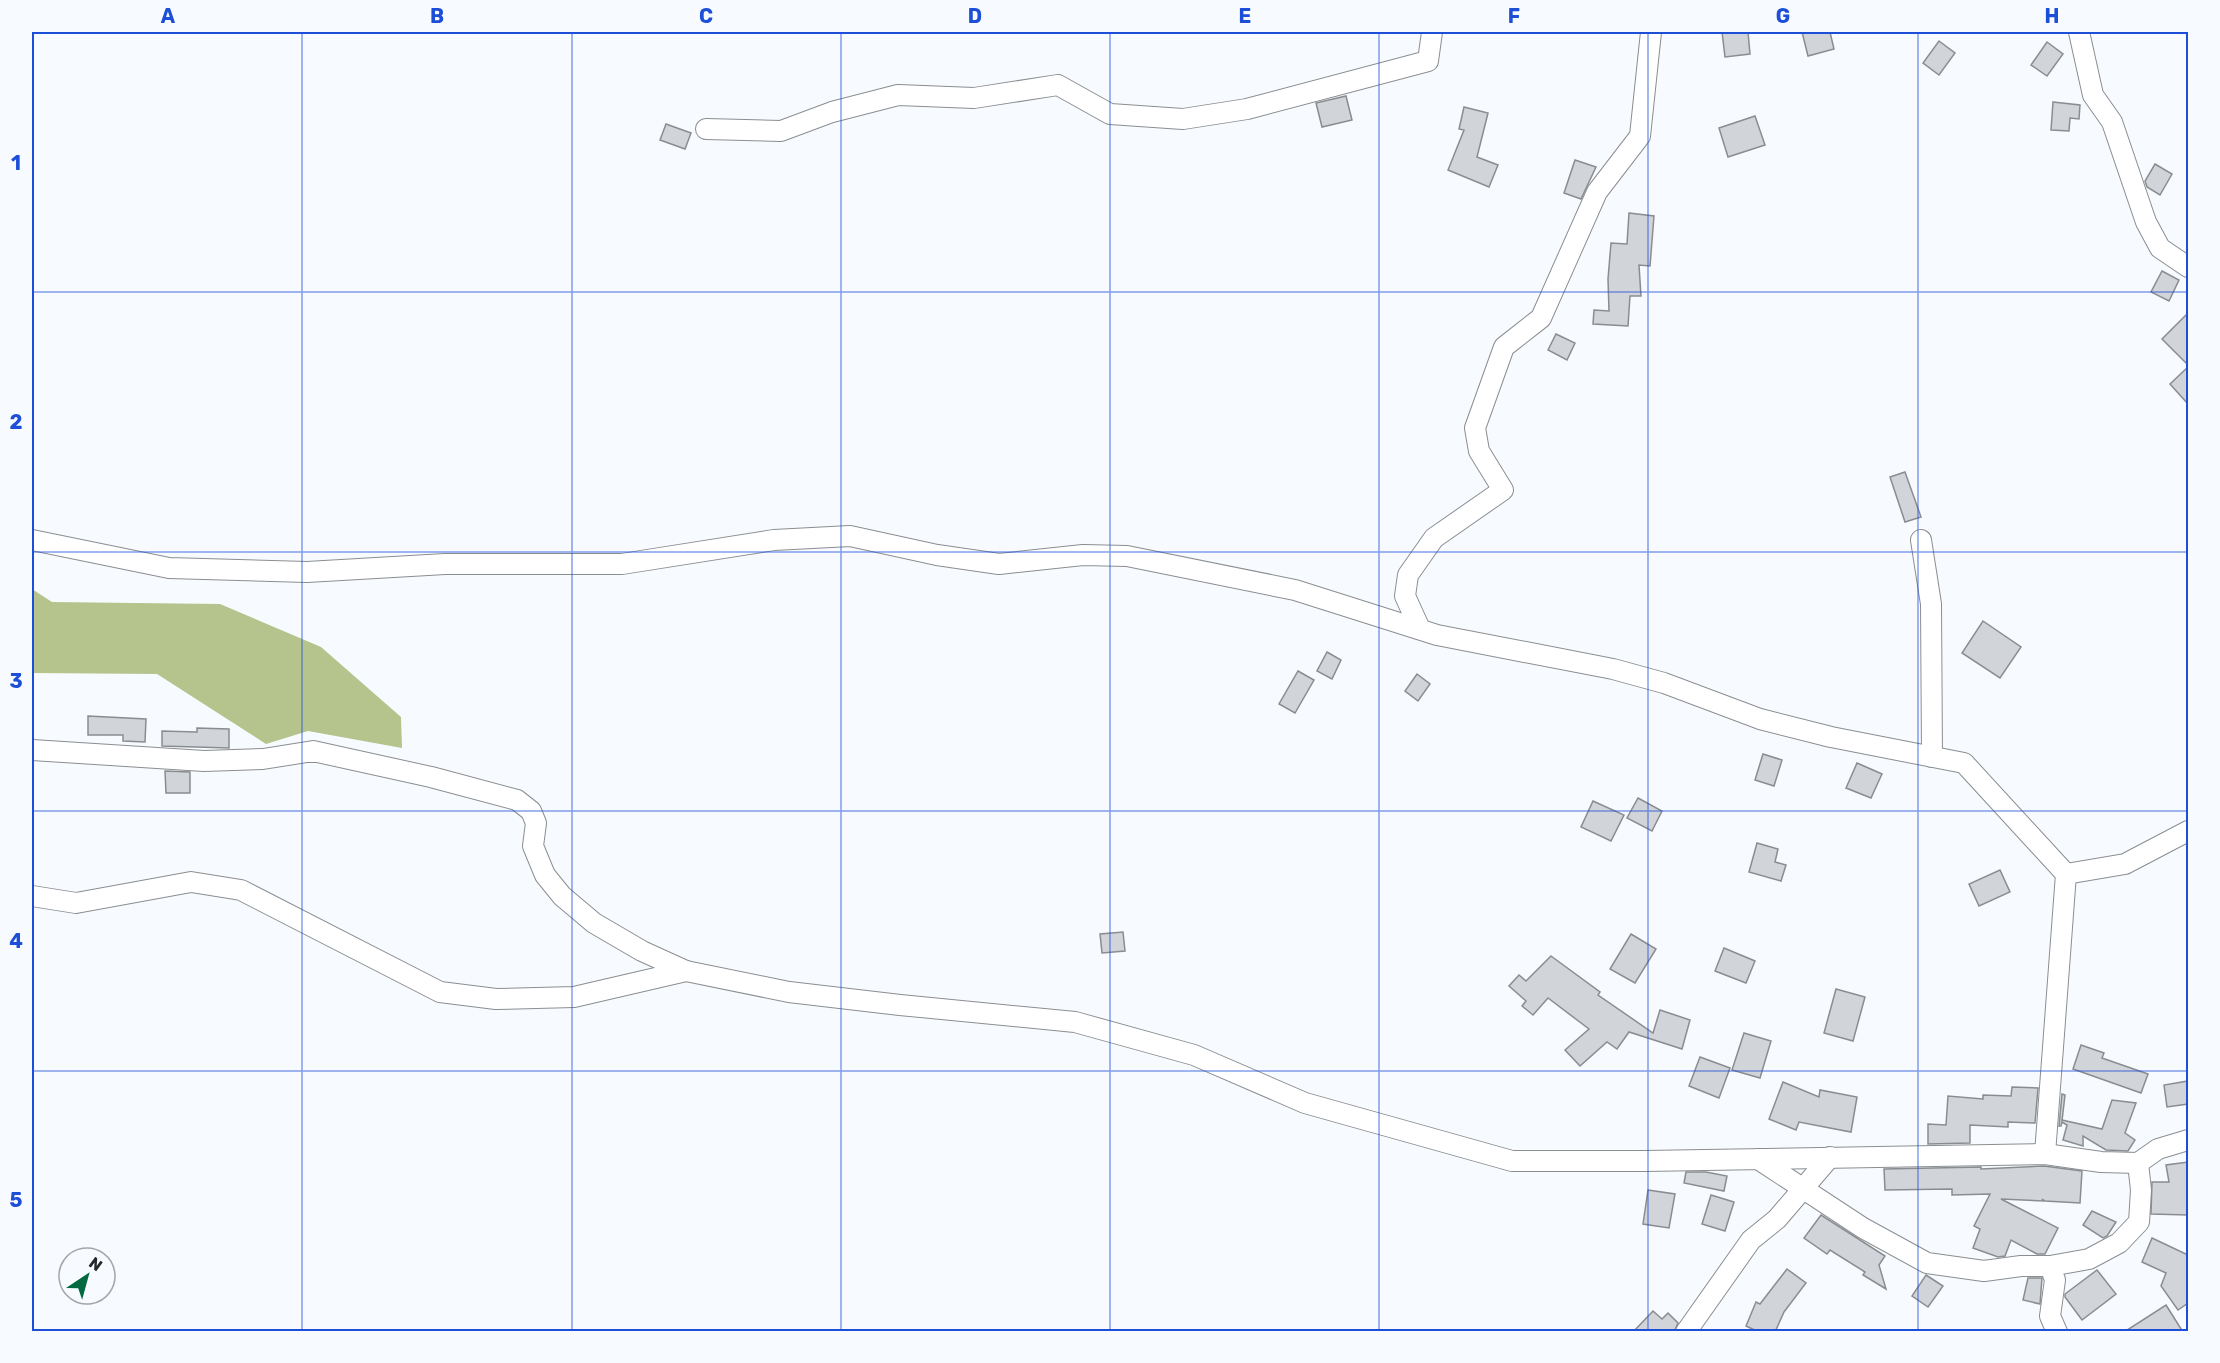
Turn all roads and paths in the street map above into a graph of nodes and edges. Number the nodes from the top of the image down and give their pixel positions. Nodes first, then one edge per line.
1 (1432, 32) edge
2 (1651, 32) edge
3 (2079, 32) edge
4 (706, 129) dead end
5 (2187, 263) edge
6 (32, 540) edge
7 (1921, 540) dead end
8 (1420, 629) junction
9 (32, 750) edge
10 (1932, 757) junction
11 (2188, 831) edge
12 (2066, 874) junction
13 (32, 896) edge
14 (686, 971) junction
15 (2188, 1140) edge
16 (2045, 1154) junction
17 (1830, 1158) junction
18 (1758, 1159) junction
19 (2138, 1163) junction
20 (1803, 1189) junction
21 (2050, 1266) junction
22 (1686, 1332) edge
23 (2057, 1332) edge

1 - 4 street
2 - 8 street
3 - 5 street
6 - 8 street
7 - 10 street
8 - 10 street
9 - 14 street
10 - 12 street
11 - 12 street
12 - 16 street
13 - 14 street
14 - 18 street
15 - 19 street
16 - 17 street
16 - 19 street
17 - 18 street
17 - 20 street
18 - 20 street
19 - 21 street
20 - 21 street
20 - 22 street
21 - 23 street

